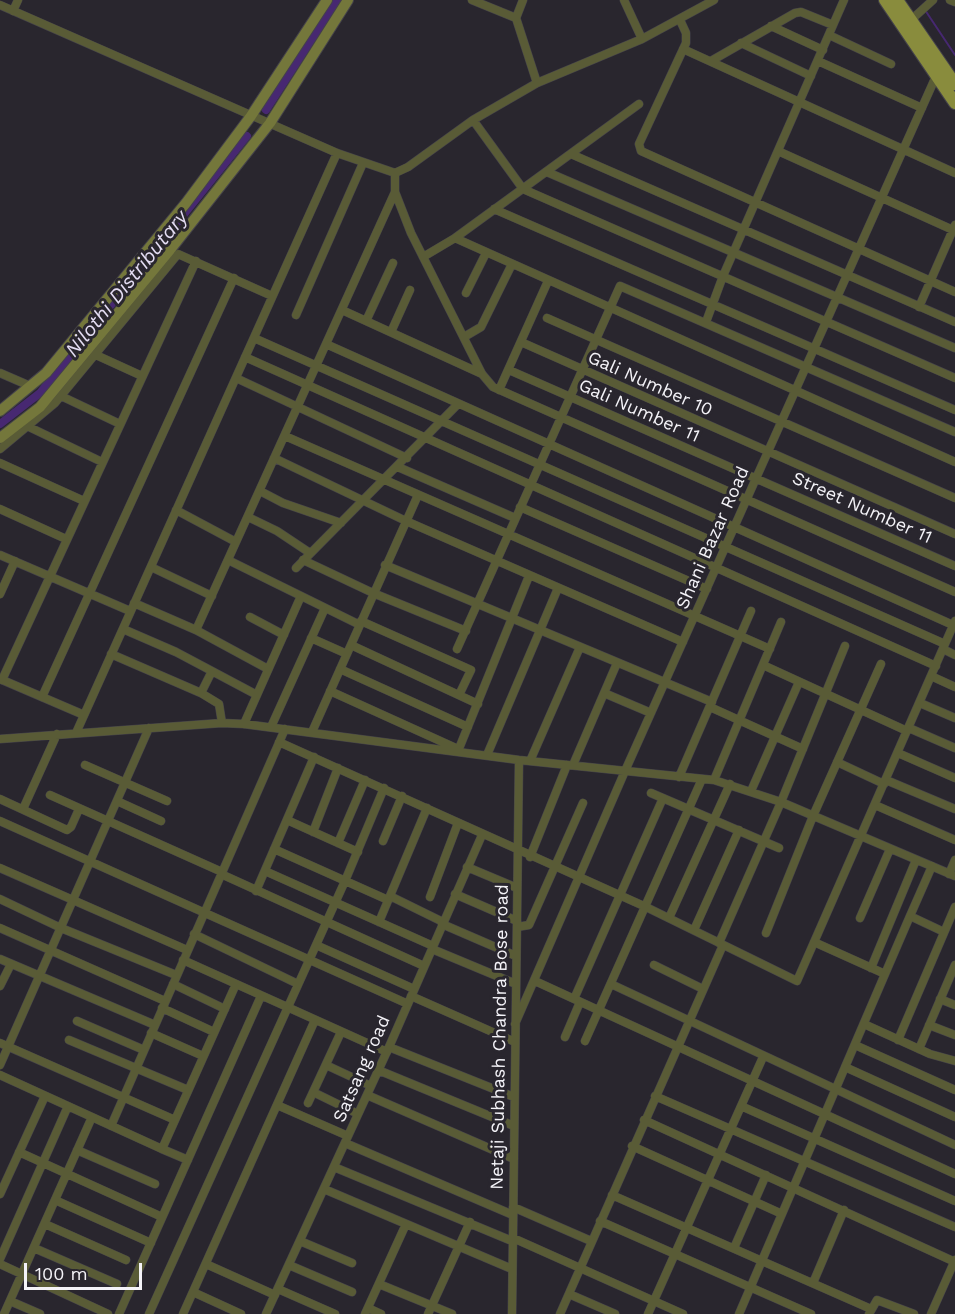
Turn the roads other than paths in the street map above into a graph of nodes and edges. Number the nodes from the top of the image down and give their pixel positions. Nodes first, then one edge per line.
1 (18, 0) edge
2 (327, 0) edge
3 (348, 0) edge
4 (472, 0) edge
5 (523, 0) edge
6 (624, 0) edge
7 (714, 0) edge
8 (844, 0) edge
9 (885, 0) edge
10 (897, 0) edge
11 (933, 0) edge
12 (950, 0) edge
13 (955, 2) edge
14 (0, 5) edge
15 (13, 11) junction
16 (915, 17) junction
17 (516, 18) junction
18 (680, 20) junction
19 (771, 26) junction
20 (833, 26) junction
21 (829, 35) junction
22 (642, 39) junction
23 (741, 44) junction
24 (683, 49) junction
25 (822, 50) junction
26 (711, 61) junction
27 (818, 61) junction
28 (891, 64) dead end
29 (939, 71) junction
30 (811, 76) junction
31 (537, 83) junction
32 (955, 84) edge
33 (800, 101) junction
34 (955, 102) edge
35 (639, 104) dead end
36 (922, 108) junction
37 (251, 116) junction
38 (473, 120) junction
39 (270, 123) junction
40 (903, 149) junction
41 (778, 151) junction
42 (337, 153) junction
43 (571, 154) junction
44 (363, 162) junction
45 (547, 172) junction
46 (395, 173) junction
47 (955, 173) edge
48 (523, 189) junction
49 (395, 192) junction
50 (881, 199) junction
51 (756, 202) junction
52 (494, 209) junction
53 (745, 228) junction
54 (954, 228) edge
55 (455, 238) junction
56 (859, 248) junction
57 (735, 251) junction
58 (174, 252) junction
59 (486, 253) junction
60 (423, 257) junction
61 (196, 261) junction
62 (393, 263) dead end
63 (512, 264) junction
64 (847, 275) junction
65 (723, 276) junction
66 (234, 278) junction
67 (548, 281) junction
68 (931, 281) junction
69 (410, 290) dead end
70 (955, 292) edge
71 (466, 293) dead end
72 (272, 296) junction
73 (838, 296) junction
74 (712, 304) junction
75 (919, 307) junction
76 (608, 308) junction
77 (342, 310) junction
78 (296, 315) dead end
79 (547, 318) dead end
80 (366, 321) junction
81 (826, 321) junction
82 (706, 322) junction
83 (955, 322) edge
84 (391, 332) junction
85 (464, 337) junction
86 (254, 338) junction
87 (595, 338) junction
88 (521, 342) junction
89 (326, 344) junction
90 (814, 348) junction
91 (955, 348) edge
92 (96, 355) junction
93 (245, 357) junction
94 (317, 365) junction
95 (806, 367) junction
96 (581, 369) junction
97 (509, 370) junction
98 (0, 373) edge
99 (482, 374) junction
100 (142, 376) junction
101 (236, 378) junction
102 (955, 378) edge
103 (308, 385) junction
104 (30, 386) junction
105 (499, 390) junction
106 (795, 391) junction
107 (61, 396) junction
108 (569, 397) junction
109 (458, 404) junction
110 (297, 407) junction
111 (955, 410) edge
112 (0, 411) edge
113 (560, 418) junction
114 (440, 421) junction
115 (781, 422) junction
116 (120, 424) junction
117 (27, 426) junction
118 (955, 432) edge
119 (285, 436) junction
120 (424, 437) junction
121 (0, 438) edge
122 (548, 444) junction
123 (0, 449) edge
124 (768, 453) junction
125 (274, 458) junction
126 (407, 458) junction
127 (102, 462) junction
128 (955, 462) edge
129 (0, 463) edge
130 (539, 465) junction
131 (398, 467) junction
132 (756, 478) junction
133 (384, 480) junction
134 (530, 484) junction
135 (260, 490) junction
136 (418, 495) junction
137 (955, 498) edge
138 (363, 500) junction
139 (84, 501) junction
140 (746, 502) junction
141 (520, 507) junction
142 (0, 509) edge
143 (176, 510) junction
144 (248, 517) junction
145 (515, 518) junction
146 (406, 521) junction
147 (341, 523) junction
148 (735, 526) junction
149 (955, 534) edge
150 (508, 535) junction
151 (66, 539) junction
152 (236, 542) junction
153 (725, 548) junction
154 (310, 553) junction
155 (0, 555) edge
156 (228, 560) junction
157 (303, 560) junction
158 (15, 561) junction
159 (496, 561) junction
160 (385, 565) junction
161 (955, 566) edge
162 (151, 567) junction
163 (296, 568) dead end
164 (716, 568) junction
165 (48, 576) junction
166 (529, 576) junction
167 (558, 588) junction
168 (707, 589) junction
169 (955, 592) edge
170 (89, 593) junction
171 (373, 593) junction
172 (0, 594) edge
173 (212, 596) junction
174 (301, 596) junction
175 (477, 604) junction
176 (132, 607) junction
177 (325, 608) junction
178 (751, 611) dead end
179 (695, 615) junction
180 (250, 617) dead end
181 (512, 619) junction
182 (781, 622) dead end
183 (360, 623) junction
184 (954, 624) edge
185 (123, 629) junction
186 (196, 630) junction
187 (540, 630) junction
188 (466, 631) junction
189 (284, 635) junction
190 (741, 635) junction
191 (312, 638) junction
192 (683, 642) junction
193 (351, 645) junction
194 (845, 646) dead end
195 (944, 646) junction
196 (580, 647) junction
197 (457, 649) dead end
198 (770, 649) junction
199 (111, 654) junction
200 (347, 654) junction
201 (955, 655) edge
202 (617, 663) junction
203 (881, 664) dead end
204 (763, 665) junction
205 (936, 666) junction
206 (268, 669) junction
207 (340, 669) junction
208 (212, 671) junction
209 (931, 676) junction
210 (1, 679) edge
211 (799, 682) junction
212 (665, 683) junction
213 (955, 687) edge
214 (330, 691) junction
215 (201, 693) junction
216 (604, 693) junction
217 (826, 694) junction
218 (257, 695) junction
219 (459, 695) junction
220 (42, 697) junction
221 (920, 703) junction
222 (478, 704) junction
223 (711, 705) junction
224 (862, 709) junction
225 (651, 713) junction
226 (84, 715) junction
227 (955, 718) edge
228 (740, 720) junction
229 (222, 723) junction
230 (244, 724) junction
231 (271, 727) junction
232 (468, 727) junction
233 (149, 729) junction
234 (285, 729) junction
235 (908, 729) junction
236 (312, 732) junction
237 (76, 733) junction
238 (57, 734) junction
239 (775, 736) junction
240 (0, 739) edge
241 (279, 742) junction
242 (955, 748) edge
243 (803, 749) junction
244 (459, 750) junction
245 (898, 753) junction
246 (487, 755) junction
247 (314, 758) junction
248 (519, 760) junction
249 (530, 761) junction
250 (837, 762) junction
251 (85, 765) dead end
252 (570, 765) junction
253 (338, 768) junction
254 (625, 771) junction
255 (680, 777) junction
256 (955, 778) edge
257 (702, 779) junction
258 (365, 780) junction
259 (714, 780) junction
260 (125, 782) junction
261 (885, 782) junction
262 (730, 784) junction
263 (384, 788) junction
264 (751, 790) junction
265 (651, 793) dead end
266 (50, 795) dead end
267 (402, 796) junction
268 (0, 798) edge
269 (663, 798) junction
270 (117, 801) junction
271 (167, 801) dead end
272 (781, 802) junction
273 (583, 803) dead end
274 (875, 805) junction
275 (79, 808) junction
276 (427, 808) junction
277 (23, 809) junction
278 (689, 809) junction
279 (955, 809) edge
280 (813, 816) junction
281 (287, 820) junction
282 (715, 820) junction
283 (0, 821) edge
284 (108, 821) junction
285 (161, 821) dead end
286 (458, 823) junction
287 (739, 830) junction
288 (313, 832) junction
289 (482, 834) junction
290 (862, 837) junction
291 (764, 840) junction
292 (955, 840) edge
293 (383, 842) dead end
294 (338, 843) junction
295 (779, 848) dead end
296 (274, 849) junction
297 (890, 849) junction
298 (358, 852) junction
299 (518, 852) junction
300 (530, 857) junction
301 (916, 860) junction
302 (955, 860) edge
303 (90, 861) junction
304 (932, 866) junction
305 (467, 867) junction
306 (555, 867) junction
307 (0, 868) edge
308 (265, 871) junction
309 (221, 873) junction
310 (952, 875) edge
311 (581, 878) junction
312 (345, 881) junction
313 (517, 888) junction
314 (256, 891) junction
315 (455, 894) junction
316 (620, 895) junction
317 (430, 897) dead end
318 (389, 898) junction
319 (0, 899) edge
320 (73, 899) junction
321 (335, 903) junction
322 (646, 907) junction
323 (955, 907) edge
324 (204, 911) junction
325 (910, 916) junction
326 (669, 918) junction
327 (860, 918) dead end
328 (379, 922) junction
329 (325, 923) junction
330 (443, 923) junction
331 (517, 924) junction
332 (0, 928) edge
333 (61, 928) junction
334 (693, 930) junction
335 (944, 932) junction
336 (766, 933) dead end
337 (194, 934) junction
338 (814, 942) junction
339 (721, 944) junction
340 (316, 945) junction
341 (432, 948) junction
342 (187, 950) junction
343 (50, 951) junction
344 (516, 956) junction
345 (0, 959) edge
346 (309, 959) junction
347 (183, 960) junction
348 (11, 964) junction
349 (654, 965) dead end
350 (424, 966) junction
351 (871, 968) junction
352 (954, 971) edge
353 (885, 974) junction
354 (176, 975) junction
355 (39, 977) junction
356 (535, 981) junction
357 (172, 984) junction
358 (236, 984) junction
359 (298, 984) junction
360 (516, 984) junction
361 (611, 984) junction
362 (0, 986) edge
363 (703, 989) junction
364 (261, 996) junction
365 (411, 996) junction
366 (940, 999) junction
367 (577, 1000) junction
368 (164, 1005) junction
369 (955, 1005) edge
370 (287, 1008) junction
371 (225, 1009) junction
372 (599, 1010) junction
373 (315, 1020) junction
374 (77, 1021) dead end
375 (688, 1022) junction
376 (516, 1024) junction
377 (864, 1024) junction
378 (155, 1025) junction
379 (929, 1025) junction
380 (214, 1032) junction
381 (341, 1032) junction
382 (151, 1033) junction
383 (955, 1035) edge
384 (565, 1037) dead end
385 (69, 1040) dead end
386 (898, 1040) junction
387 (585, 1041) dead end
388 (515, 1042) junction
389 (4, 1045) edge
390 (855, 1045) junction
391 (677, 1046) junction
392 (388, 1049) junction
393 (919, 1049) junction
394 (144, 1050) junction
395 (203, 1056) junction
396 (763, 1057) junction
397 (955, 1061) edge
398 (0, 1065) edge
399 (326, 1065) junction
400 (137, 1067) junction
401 (845, 1067) junction
402 (378, 1070) junction
403 (0, 1076) edge
404 (752, 1081) junction
405 (371, 1086) junction
406 (188, 1090) junction
407 (836, 1090) junction
408 (955, 1090) edge
409 (313, 1092) junction
410 (367, 1095) junction
411 (45, 1096) junction
412 (655, 1096) junction
413 (124, 1097) junction
414 (514, 1097) junction
415 (308, 1103) dead end
416 (277, 1105) junction
417 (68, 1106) junction
418 (741, 1106) junction
419 (358, 1114) junction
420 (825, 1114) junction
421 (92, 1117) junction
422 (955, 1117) edge
423 (175, 1120) junction
424 (644, 1120) junction
425 (111, 1126) junction
426 (514, 1126) junction
427 (730, 1130) junction
428 (346, 1139) junction
429 (815, 1139) junction
430 (955, 1145) edge
431 (632, 1146) junction
432 (162, 1149) junction
433 (77, 1150) junction
434 (19, 1152) junction
435 (719, 1154) junction
436 (514, 1158) junction
437 (188, 1160) junction
438 (805, 1161) junction
439 (42, 1164) junction
440 (334, 1167) junction
441 (955, 1174) edge
442 (766, 1175) junction
443 (66, 1176) junction
444 (707, 1181) junction
445 (155, 1184) dead end
446 (794, 1187) junction
447 (324, 1189) junction
448 (0, 1194) edge
449 (612, 1195) junction
450 (55, 1200) junction
451 (955, 1201) edge
452 (755, 1202) junction
453 (844, 1210) junction
454 (513, 1211) junction
455 (782, 1214) junction
456 (162, 1217) junction
457 (600, 1221) junction
458 (470, 1222) junction
459 (45, 1224) junction
460 (406, 1224) junction
461 (687, 1227) junction
462 (955, 1227) edge
463 (512, 1239) junction
464 (300, 1241) junction
465 (591, 1241) junction
466 (151, 1243) junction
467 (459, 1247) junction
468 (34, 1248) junction
469 (734, 1248) junction
470 (675, 1253) junction
471 (126, 1260) dead end
472 (762, 1261) junction
473 (955, 1261) edge
474 (0, 1262) edge
475 (352, 1263) dead end
476 (206, 1264) junction
477 (289, 1265) junction
478 (580, 1267) junction
479 (512, 1269) junction
480 (22, 1274) junction
481 (813, 1283) junction
482 (117, 1284) dead end
483 (379, 1284) junction
484 (750, 1287) junction
485 (193, 1292) junction
486 (276, 1292) junction
487 (352, 1292) dead end
488 (569, 1294) junction
489 (10, 1301) junction
490 (653, 1301) junction
491 (432, 1306) junction
492 (366, 1311) edge
493 (870, 1312) edge
494 (4, 1314) edge
495 (40, 1314) edge
496 (108, 1314) edge
497 (119, 1314) edge
498 (149, 1314) edge
499 (183, 1314) edge
500 (241, 1314) edge
501 (266, 1314) edge
502 (335, 1314) edge
503 (381, 1314) edge
504 (428, 1314) edge
505 (452, 1314) edge
506 (512, 1314) edge
507 (560, 1314) edge
508 (615, 1314) edge
509 (648, 1314) edge
510 (683, 1314) edge
511 (739, 1314) edge
512 (811, 1314) edge
513 (914, 1314) edge
514 (931, 1314) edge

1 - 15 street
2 - 37 street
3 - 39 street
4 - 17 street
5 - 17 street
6 - 22 street
7 - 18 street
8 - 20 street
9 - 29 main road
10 - 16 main road
11 - 16 street
12 - 13 street
14 - 15 street
15 - 37 street
16 - 29 main road
17 - 31 street
18 - 22 street
18 - 24 street
19 - 20 street
19 - 23 street
19 - 25 street
20 - 21 street
21 - 25 street
21 - 28 street
22 - 31 street
23 - 26 street
23 - 30 street
24 - 26 street
24 - 51 street
25 - 27 street
26 - 33 street
27 - 30 street
27 - 36 street
29 - 32 main road
29 - 34 main road
29 - 36 street, Shani Bazar Road
30 - 33 street
31 - 38 street
33 - 40 street
33 - 41 street
35 - 43 street
36 - 40 street, Shani Bazar Road
37 - 39 street
37 - 104 street
38 - 46 street
38 - 48 street
39 - 42 street
39 - 58 street
40 - 47 street
40 - 50 street, Shani Bazar Road
41 - 50 street
41 - 51 street
42 - 44 street
42 - 72 street
43 - 45 street
43 - 53 street
44 - 46 street
44 - 78 street
45 - 48 street
45 - 57 street
46 - 49 street
48 - 52 street
48 - 65 street
49 - 60 street
49 - 77 street
50 - 54 street
50 - 56 street, Shani Bazar Road
51 - 53 street
51 - 56 street
52 - 55 street
52 - 74 street
53 - 57 street
53 - 64 street
54 - 68 street
55 - 59 street
55 - 60 street
56 - 64 street, Shani Bazar Road
56 - 68 street
57 - 65 street
57 - 73 street
58 - 61 street
58 - 92 street
58 - 121 street
59 - 63 street
59 - 71 street
60 - 85 street
61 - 66 street
61 - 100 street
62 - 80 street
63 - 67 street
63 - 85 street
64 - 73 street, Shani Bazar Road
64 - 75 street
65 - 74 street
65 - 81 street
66 - 72 street
66 - 170 street
67 - 76 street
67 - 88 street
68 - 70 street
68 - 75 street
69 - 84 street
72 - 86 street
73 - 81 street, Shani Bazar Road
73 - 91 street
74 - 82 street
74 - 90 street
75 - 83 street
76 - 82 street
76 - 87 street
76 - 106 street
77 - 80 street
77 - 89 street
79 - 87 street
80 - 84 street
81 - 90 street, Shani Bazar Road
81 - 102 street
82 - 95 street
84 - 99 street
85 - 99 street
86 - 93 street
86 - 94 street
87 - 96 street
87 - 115 street
88 - 96 street, Gali Number 10
88 - 97 street
89 - 94 street
89 - 109 street
90 - 95 street, Shani Bazar Road
90 - 111 street
92 - 100 street
92 - 107 street
93 - 101 street
93 - 103 street
94 - 103 street
94 - 114 street
95 - 106 street, Shani Bazar Road
95 - 118 street
96 - 108 street
96 - 124 street, Gali Number 10
97 - 105 street
97 - 108 street, Gali Number 11
98 - 104 street
99 - 105 street
100 - 116 street
101 - 110 street
101 - 143 street
103 - 110 street
103 - 120 street
104 - 112 street
105 - 113 street
106 - 115 street, Shani Bazar Road
106 - 128 street
107 - 116 street
107 - 117 street
108 - 113 street
108 - 132 street, Gali Number 11
109 - 114 street
109 - 122 street
110 - 119 street
110 - 126 street
113 - 122 street
113 - 140 street
114 - 120 street
114 - 130 street
115 - 124 street, Shani Bazar Road
115 - 137 street
116 - 127 street
117 - 123 street
117 - 127 street
119 - 125 street
119 - 133 street
120 - 126 street
120 - 134 street
122 - 130 street
122 - 148 street
124 - 132 street, Shani Bazar Road
124 - 149 street, Gali Number 10
125 - 135 street
125 - 138 street
126 - 131 street
127 - 139 street
129 - 139 street
130 - 134 street
130 - 153 street
131 - 133 street
131 - 145 street
132 - 140 street, Shani Bazar Road
132 - 161 street, Street Number 11
133 - 136 street
133 - 138 street
134 - 141 street
134 - 164 street
135 - 144 street
135 - 147 street
136 - 146 street
136 - 150 street
138 - 146 street
138 - 147 street
139 - 151 street
140 - 148 street, Shani Bazar Road
140 - 169 street
141 - 145 street
141 - 168 street
142 - 151 street
143 - 152 street
143 - 162 street
144 - 152 street
144 - 154 street
145 - 150 street
146 - 159 street
146 - 160 street
147 - 154 street
148 - 153 street, Shani Bazar Road
148 - 184 street
150 - 159 street
150 - 179 street
151 - 165 street
152 - 156 street
153 - 164 street, Shani Bazar Road
153 - 195 street
154 - 157 street
155 - 158 street
156 - 173 street
156 - 174 street
157 - 163 street
157 - 171 street
158 - 165 street
158 - 172 street
159 - 166 street
159 - 175 street
160 - 171 street
160 - 175 street
162 - 173 street
162 - 176 street
164 - 168 street, Shani Bazar Road
164 - 205 street
165 - 170 street
165 - 210 street
166 - 167 street
166 - 181 street
167 - 187 street
167 - 192 street
168 - 179 street, Shani Bazar Road
170 - 176 street
170 - 220 street
171 - 183 street
171 - 188 street
173 - 186 street
174 - 177 street
174 - 189 street
175 - 181 street
175 - 188 street
176 - 185 street
176 - 186 street
177 - 183 street
177 - 191 street
178 - 190 street
179 - 190 street
179 - 192 street, Shani Bazar Road
180 - 189 street
181 - 187 street
181 - 222 street
182 - 198 street
183 - 193 street
183 - 219 street
184 - 195 street
185 - 199 street
185 - 208 street
186 - 206 street
187 - 196 street
187 - 246 street
188 - 197 street
189 - 206 street
190 - 198 street
190 - 223 street
191 - 200 street
191 - 231 street
192 - 212 street, Shani Bazar Road
193 - 200 street
193 - 219 street
194 - 217 street
195 - 201 street
195 - 205 street
196 - 202 street
196 - 249 street
198 - 204 street
199 - 215 street
199 - 226 street
200 - 207 street
202 - 212 street
202 - 216 street
203 - 224 street
204 - 211 street
204 - 228 street
205 - 209 street
206 - 218 street
207 - 214 street
207 - 232 street
208 - 215 street
208 - 218 street
209 - 213 street
209 - 221 street
210 - 220 street
211 - 217 street
211 - 239 street
212 - 223 street
212 - 225 street, Shani Bazar Road
214 - 236 street
214 - 244 street
215 - 229 street
216 - 225 street
216 - 252 street
217 - 224 street
217 - 243 street
218 - 230 street
219 - 222 street
220 - 226 street
221 - 227 street
221 - 235 street
222 - 232 street
223 - 228 street
223 - 255 street
224 - 235 street
224 - 250 street
225 - 254 street, Shani Bazar Road
226 - 237 street
228 - 239 street
228 - 259 street
229 - 230 street
229 - 233 street
230 - 231 street
231 - 234 street
232 - 244 street
233 - 237 street
233 - 260 street
234 - 236 street
234 - 241 street
235 - 242 street
235 - 245 street
236 - 244 street
237 - 238 street
238 - 240 street
238 - 277 street
239 - 243 street
239 - 264 street
241 - 247 street
241 - 309 street
243 - 272 street
244 - 246 street
245 - 256 street
245 - 261 street
246 - 248 street
247 - 253 street
247 - 281 street
248 - 249 street
248 - 299 street, Netaji Subhash Chandra Bose road
249 - 252 street
250 - 261 street
250 - 280 street
251 - 260 street
252 - 254 street
252 - 300 street
253 - 258 street
253 - 288 street
254 - 255 street
254 - 311 street, Shani Bazar Road
255 - 257 street
257 - 259 street
257 - 278 street
258 - 263 street
258 - 294 street
259 - 262 street
260 - 270 street
260 - 271 street
261 - 274 street
261 - 279 street
262 - 264 street
262 - 282 street
263 - 267 street
263 - 298 street
264 - 272 street
265 - 269 street
266 - 275 street
267 - 276 street
267 - 293 street
268 - 277 street
269 - 278 street
269 - 316 street
270 - 284 street
270 - 285 street
272 - 280 street
272 - 291 street
273 - 306 street
274 - 290 street
274 - 292 street
275 - 277 street
275 - 284 street
276 - 286 street
276 - 318 street
278 - 282 street
278 - 322 street
280 - 290 street
280 - 336 street
281 - 288 street
281 - 296 street
282 - 287 street
282 - 326 street
283 - 303 street
284 - 303 street
284 - 309 street
286 - 289 street
286 - 317 street
287 - 291 street
287 - 334 street
288 - 294 street
289 - 299 street
289 - 305 street, Satsang road
290 - 297 street
290 - 338 street
291 - 295 street
291 - 339 street
294 - 298 street
296 - 308 street
296 - 312 street
297 - 301 street
297 - 327 street
298 - 312 street
299 - 300 street
299 - 313 street, Netaji Subhash Chandra Bose road
300 - 306 street
301 - 304 street
301 - 351 street
302 - 310 street
303 - 320 street
303 - 324 street
304 - 310 street
304 - 325 street
305 - 313 street
305 - 315 street, Satsang road
306 - 311 street
306 - 331 street
307 - 320 street
308 - 314 street
308 - 321 street
309 - 314 street
309 - 324 street
311 - 316 street
311 - 356 street, Shani Bazar Road
312 - 318 street
312 - 321 street
313 - 331 street, Netaji Subhash Chandra Bose road
314 - 329 street
315 - 330 street, Satsang road
315 - 331 street
316 - 322 street
316 - 367 street
318 - 328 street
318 - 330 street
319 - 333 street
320 - 333 street
320 - 342 street
321 - 328 street
321 - 329 street
322 - 326 street
322 - 361 street
323 - 335 street
324 - 337 street
324 - 346 street
325 - 335 street
325 - 353 street
326 - 334 street
328 - 341 street
329 - 340 street
329 - 350 street
330 - 341 street, Satsang road
330 - 344 street
331 - 344 street, Netaji Subhash Chandra Bose road
332 - 343 street
333 - 343 street
333 - 354 street
334 - 339 street
335 - 386 street
337 - 342 street
337 - 359 street
338 - 339 street
338 - 351 street
339 - 363 street
340 - 346 street
340 - 365 street
341 - 350 street, Satsang road
341 - 360 street
342 - 347 street
343 - 355 street
343 - 368 street
344 - 360 street, Netaji Subhash Chandra Bose road
345 - 348 street
346 - 359 street
346 - 365 street
347 - 354 street
347 - 358 street
348 - 355 street
348 - 362 street
349 - 363 street
350 - 365 street, Satsang road
351 - 353 street
352 - 366 street
353 - 377 street
354 - 357 street
355 - 378 street
355 - 389 street
356 - 367 street
356 - 376 street, Shani Bazar Road
357 - 368 street
357 - 371 street
358 - 364 street
358 - 371 street
359 - 370 street
360 - 376 street, Netaji Subhash Chandra Bose road
361 - 372 street
361 - 375 street
363 - 375 street
364 - 370 street
364 - 437 street
365 - 388 street
365 - 392 street, Satsang road
366 - 369 street
366 - 379 street
367 - 372 street
367 - 384 street
368 - 378 street
368 - 380 street
370 - 373 street
370 - 498 street
371 - 380 street
372 - 387 street
372 - 391 street
373 - 381 street
373 - 416 street
374 - 394 street
375 - 391 street
375 - 396 street
376 - 388 street, Netaji Subhash Chandra Bose road
377 - 386 street
377 - 390 street
378 - 382 street
379 - 383 street
379 - 393 street
380 - 395 street
381 - 392 street
381 - 399 street
382 - 394 street
382 - 395 street
385 - 400 street
386 - 393 street
388 - 414 street, Netaji Subhash Chandra Bose road
389 - 398 street
389 - 413 street
390 - 401 street
390 - 408 street
391 - 404 street
391 - 412 street
392 - 402 street, Satsang road
392 - 414 street
393 - 397 street
394 - 400 street
395 - 406 street
396 - 404 street
396 - 407 street
399 - 405 street
399 - 409 street
400 - 406 street
400 - 413 street
401 - 407 street
401 - 422 street
402 - 405 street, Satsang road
402 - 426 street
403 - 411 street
404 - 418 street
404 - 420 street
405 - 410 street, Satsang road
406 - 423 street
407 - 420 street
407 - 430 street
409 - 415 street
409 - 419 street
410 - 419 street, Satsang road
410 - 436 street
411 - 417 street
411 - 434 street
412 - 424 street
412 - 427 street
413 - 423 street
413 - 425 street
414 - 426 street, Netaji Subhash Chandra Bose road
416 - 428 street
416 - 476 street
417 - 421 street
417 - 439 street
418 - 427 street
418 - 429 street
419 - 428 street, Satsang road
420 - 429 street
420 - 441 street
421 - 425 street
421 - 433 street
423 - 432 street
424 - 431 street
424 - 435 street
425 - 432 street
426 - 436 street, Netaji Subhash Chandra Bose road
427 - 435 street
427 - 438 street
428 - 440 street, Satsang road
428 - 454 street
429 - 438 street
429 - 451 street
431 - 444 street
431 - 449 street
432 - 437 street
433 - 443 street
433 - 445 street
434 - 439 street
434 - 448 street
435 - 442 street
435 - 444 street
436 - 454 street, Netaji Subhash Chandra Bose road
437 - 456 street
438 - 446 street
438 - 462 street
439 - 443 street
439 - 474 street
440 - 447 street, Satsang road
440 - 458 street
442 - 446 street
442 - 452 street
443 - 450 street
443 - 456 street
444 - 452 street
444 - 461 street
446 - 453 street
446 - 455 street
447 - 460 street
447 - 464 street, Satsang road
449 - 457 street
449 - 461 street
450 - 459 street
450 - 466 street
452 - 455 street
452 - 469 street
453 - 473 street
453 - 481 street
454 - 463 street, Netaji Subhash Chandra Bose road
454 - 465 street
455 - 472 street
456 - 466 street
457 - 465 street
457 - 470 street
458 - 463 street
458 - 467 street
459 - 468 street
459 - 471 street
460 - 467 street
460 - 483 street
461 - 469 street
461 - 470 street
463 - 478 street
463 - 479 street, Netaji Subhash Chandra Bose road
464 - 475 street
464 - 477 street, Satsang road
465 - 478 street
466 - 497 street
467 - 479 street
467 - 491 street
468 - 480 street
468 - 482 street
469 - 472 street
470 - 484 street
470 - 490 street
472 - 481 street
472 - 484 street
473 - 514 street
474 - 480 street
476 - 485 street
476 - 486 street
477 - 486 street, Satsang road
477 - 487 street
478 - 488 street
478 - 490 street
479 - 506 street, Netaji Subhash Chandra Bose road
480 - 489 street
480 - 496 street
481 - 493 street
483 - 491 street
483 - 492 street
484 - 511 street
484 - 512 street
485 - 499 street
485 - 500 street
486 - 501 street, Satsang road
486 - 502 street
488 - 507 street
488 - 508 street
489 - 494 street
489 - 495 street
490 - 509 street
490 - 510 street
491 - 504 street
491 - 505 street
492 - 503 street
493 - 513 street

